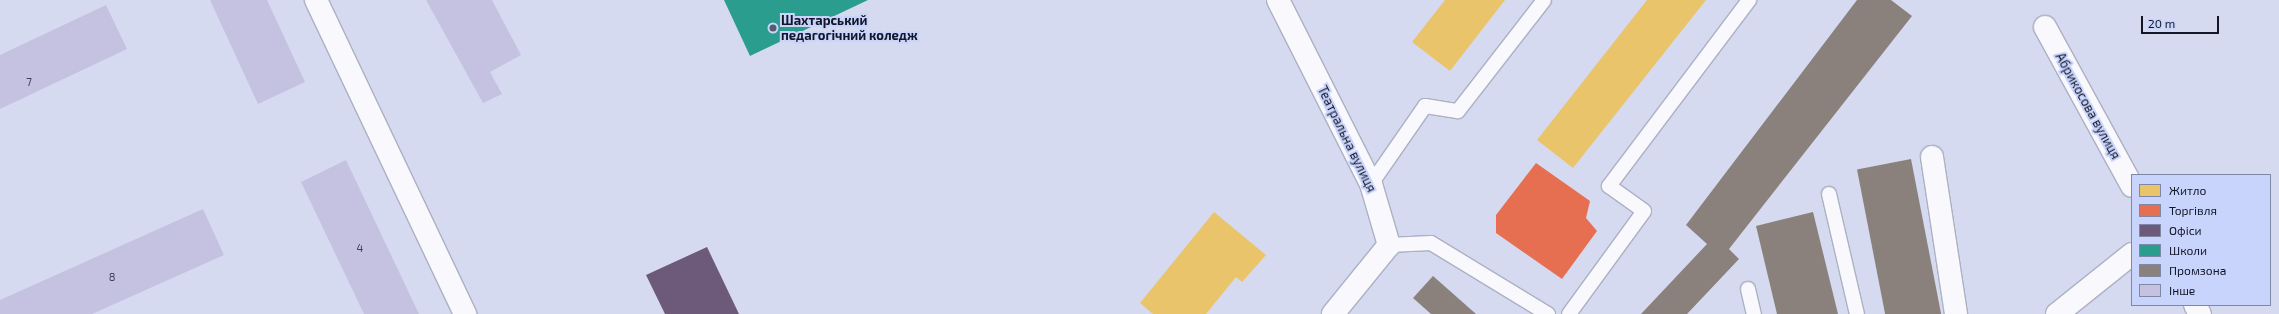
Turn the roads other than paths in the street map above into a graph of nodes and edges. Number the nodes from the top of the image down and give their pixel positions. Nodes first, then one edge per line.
1 (316, 0) edge
2 (1278, 0) edge
3 (1544, 0) edge
4 (1749, 0) edge
5 (2045, 27) dead end
6 (1932, 157) dead end
7 (1371, 184) junction
8 (2131, 184) edge
9 (1829, 194) dead end
10 (1389, 245) junction
11 (2131, 255) edge
12 (1748, 289) dead end
13 (465, 314) edge
14 (1333, 314) edge
15 (1548, 314) edge
16 (1569, 314) edge
17 (1754, 314) edge
18 (1857, 314) edge
19 (1956, 314) edge
20 (2057, 314) edge

1 - 13 street
2 - 7 street, Театральна вулиця
3 - 7 lane
4 - 16 lane
5 - 8 street, Абрикосова вулиця
6 - 19 street
7 - 10 street, Театральна вулиця
9 - 18 lane
10 - 14 street
10 - 15 lane
11 - 20 street
12 - 17 lane

